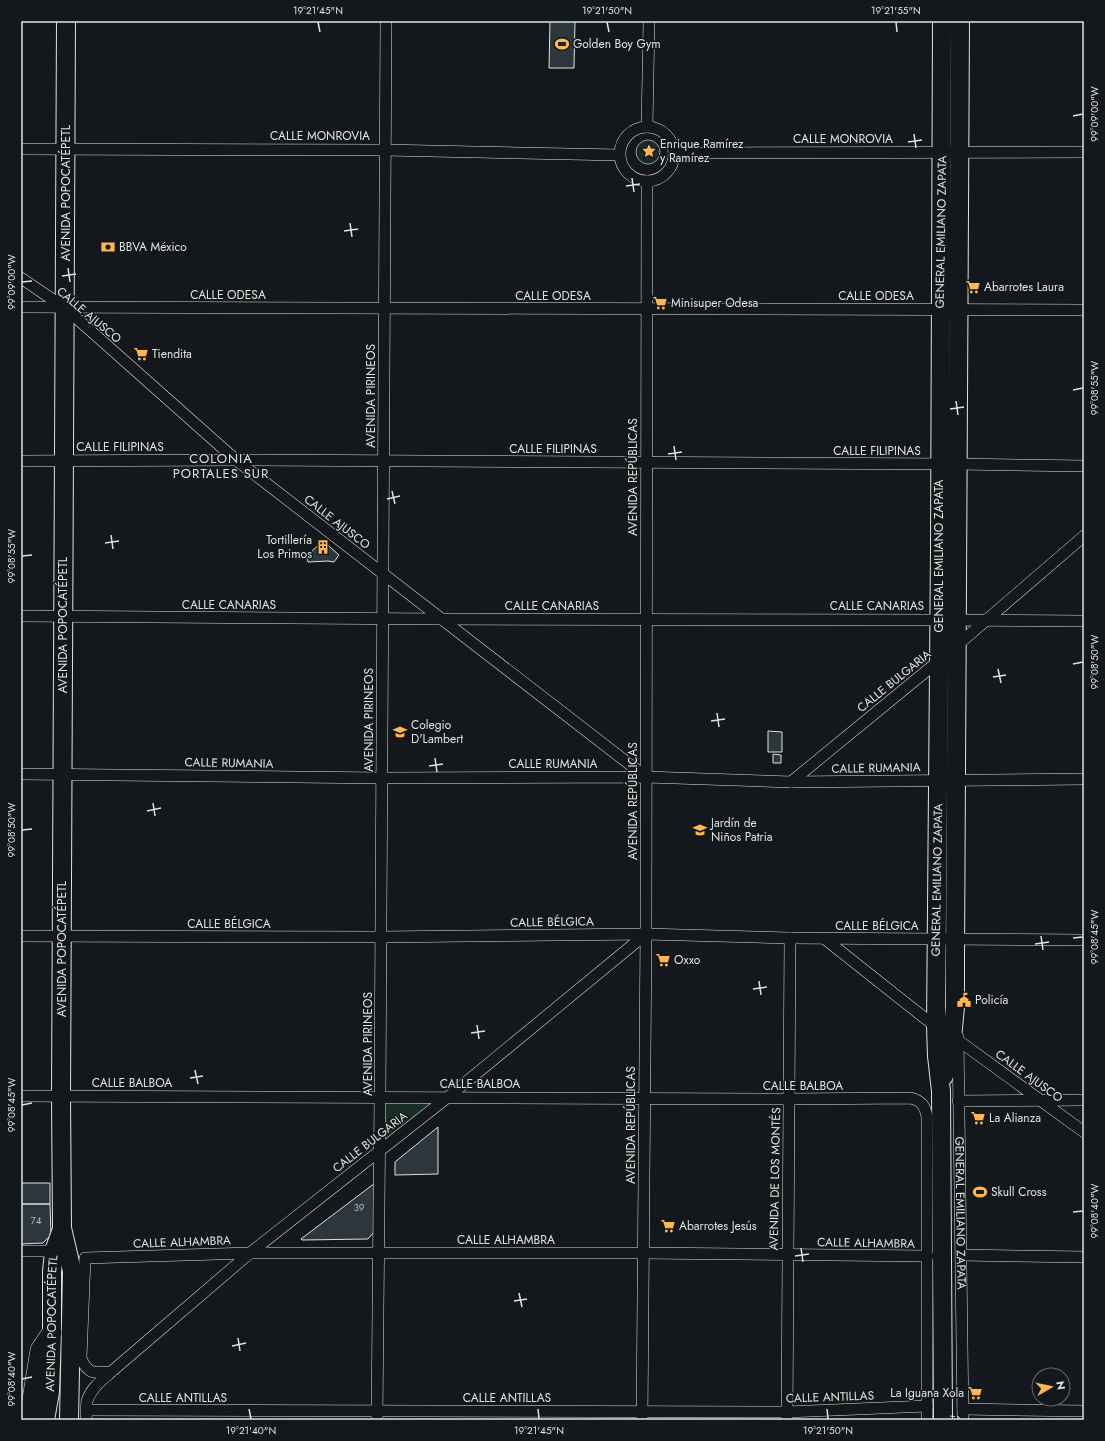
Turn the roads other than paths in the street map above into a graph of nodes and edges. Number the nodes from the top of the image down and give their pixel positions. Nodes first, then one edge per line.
1 (66, 21) edge
2 (386, 21) edge
3 (649, 21) edge
4 (942, 21) edge
5 (960, 21) edge
6 (647, 126) junction
7 (66, 148) junction
8 (21, 149) edge
9 (385, 150) junction
10 (950, 152) junction
11 (1084, 152) edge
12 (674, 153) junction
13 (619, 155) junction
14 (647, 181) junction
15 (21, 278) edge
16 (21, 307) edge
17 (65, 308) junction
18 (384, 308) junction
19 (646, 309) junction
20 (940, 309) junction
21 (958, 309) junction
22 (1084, 310) edge
23 (21, 460) edge
24 (64, 460) junction
25 (236, 460) junction
26 (384, 461) junction
27 (646, 463) junction
28 (940, 464) junction
29 (958, 464) junction
30 (1084, 466) edge
31 (1084, 536) edge
32 (383, 574) junction
33 (21, 616) edge
34 (63, 616) junction
35 (383, 619) junction
36 (647, 619) junction
37 (441, 620) junction
38 (939, 620) junction
39 (958, 620) junction
40 (986, 621) junction
41 (1084, 621) edge
42 (958, 645) junction
43 (939, 661) junction
44 (21, 774) edge
45 (62, 775) junction
46 (646, 777) junction
47 (382, 778) junction
48 (1084, 779) edge
49 (938, 780) junction
50 (956, 780) junction
51 (792, 782) junction
52 (646, 934) junction
53 (21, 936) edge
54 (62, 936) junction
55 (381, 937) junction
56 (790, 938) junction
57 (825, 939) junction
58 (936, 939) junction
59 (956, 939) junction
60 (1084, 940) edge
61 (955, 1007) junction
62 (936, 1027) junction
63 (959, 1041) junction
64 (941, 1091) junction
65 (21, 1096) edge
66 (61, 1096) junction
67 (380, 1097) junction
68 (448, 1097) junction
69 (643, 1098) junction
70 (789, 1099) junction
71 (1041, 1100) junction
72 (1084, 1100) edge
73 (958, 1101) junction
74 (1084, 1132) edge
75 (380, 1150) junction
76 (21, 1251) edge
77 (60, 1251) junction
78 (250, 1253) junction
79 (379, 1253) junction
80 (643, 1253) junction
81 (788, 1255) junction
82 (961, 1255) junction
83 (928, 1256) junction
84 (1084, 1256) edge
85 (52, 1332) junction
86 (111, 1372) junction
87 (927, 1406) junction
88 (26, 1410) edge
89 (1084, 1411) edge
90 (87, 1415) edge
91 (642, 1415) edge
92 (963, 1415) edge
93 (377, 1416) edge
94 (787, 1416) edge
95 (45, 1420) edge
96 (69, 1420) edge
97 (927, 1420) edge
98 (943, 1420) edge

1 - 7 main road, AVENIDA POPOCATÉPETL
2 - 9 street, AVENIDA PIRINEOS
3 - 6 street
4 - 10 main road, GENERAL EMILIANO ZAPATA
5 - 10 main road, GENERAL EMILIANO ZAPATA
6 - 12 street
6 - 13 street
7 - 8 street, CALLE MONROVIA
7 - 9 street, CALLE MONROVIA
7 - 17 main road, AVENIDA POPOCATÉPETL
9 - 13 street, CALLE MONROVIA
9 - 18 street, AVENIDA PIRINEOS
10 - 11 street, CALLE MONROVIA
10 - 12 street, CALLE MONROVIA
10 - 20 main road, GENERAL EMILIANO ZAPATA
10 - 21 main road, GENERAL EMILIANO ZAPATA
12 - 14 street
13 - 14 street
14 - 19 street, AVENIDA REPÚBLICAS
15 - 17 street, CALLE AJUSCO
16 - 17 street, CALLE ODESA
17 - 18 street, CALLE ODESA
17 - 24 main road, AVENIDA POPOCATÉPETL
17 - 25 street, CALLE AJUSCO
18 - 19 street, CALLE ODESA
18 - 26 street, AVENIDA PIRINEOS
19 - 20 street, CALLE ODESA
19 - 27 street, AVENIDA REPÚBLICAS
20 - 21 street, CALLE ODESA
20 - 28 main road, GENERAL EMILIANO ZAPATA
21 - 22 street, CALLE ODESA
21 - 29 main road, GENERAL EMILIANO ZAPATA
23 - 24 street, CALLE FILIPINAS
24 - 25 street, CALLE FILIPINAS
24 - 34 main road, AVENIDA POPOCATÉPETL
25 - 26 street, CALLE FILIPINAS
25 - 32 street, CALLE AJUSCO
26 - 27 street, CALLE FILIPINAS
26 - 32 street, AVENIDA PIRINEOS
27 - 28 street, CALLE FILIPINAS
27 - 36 street, AVENIDA REPÚBLICAS
28 - 29 street, CALLE FILIPINAS
28 - 38 main road, GENERAL EMILIANO ZAPATA
29 - 30 street, CALLE FILIPINAS
29 - 39 main road, GENERAL EMILIANO ZAPATA
31 - 40 street, CALLE BULGARIA
32 - 35 street, AVENIDA PIRINEOS
32 - 37 street, CALLE AJUSCO
33 - 34 street, CALLE CANARIAS
34 - 35 street, CALLE CANARIAS
34 - 45 main road, AVENIDA POPOCATÉPETL
35 - 37 street, CALLE CANARIAS
35 - 47 street, AVENIDA PIRINEOS
36 - 37 street, CALLE CANARIAS
36 - 38 street, CALLE CANARIAS
36 - 46 street, AVENIDA REPÚBLICAS
37 - 46 street, CALLE AJUSCO
38 - 39 street, CALLE CANARIAS
38 - 43 main road, GENERAL EMILIANO ZAPATA
39 - 40 street, CALLE CANARIAS
39 - 42 main road, GENERAL EMILIANO ZAPATA
40 - 41 street, CALLE CANARIAS
40 - 42 street, CALLE BULGARIA
42 - 43 street, CALLE BULGARIA
42 - 50 main road, GENERAL EMILIANO ZAPATA
43 - 49 main road, GENERAL EMILIANO ZAPATA
43 - 51 street, CALLE BULGARIA
44 - 45 street, CALLE RUMANIA
45 - 47 street, CALLE RUMANIA
45 - 54 main road, AVENIDA POPOCATÉPETL
46 - 47 street, CALLE RUMANIA
46 - 51 street, CALLE RUMANIA
46 - 52 street, AVENIDA REPÚBLICAS
47 - 55 street, AVENIDA PIRINEOS
48 - 50 street, CALLE RUMANIA
49 - 50 street, CALLE RUMANIA
49 - 51 street, CALLE RUMANIA
49 - 58 main road, GENERAL EMILIANO ZAPATA
50 - 59 main road, GENERAL EMILIANO ZAPATA
52 - 55 street, CALLE BÉLGICA
52 - 56 street, CALLE BÉLGICA
52 - 68 street, CALLE BULGARIA
52 - 69 street, AVENIDA REPÚBLICAS
53 - 54 street, CALLE BÉLGICA
54 - 55 street, CALLE BÉLGICA
54 - 66 main road, AVENIDA POPOCATÉPETL
55 - 67 street, AVENIDA PIRINEOS
56 - 57 street, CALLE BÉLGICA
56 - 70 street, AVENIDA DE LOS MONTÉS
57 - 58 street, CALLE BÉLGICA
57 - 62 street
58 - 59 street, CALLE BÉLGICA
58 - 62 main road, GENERAL EMILIANO ZAPATA
59 - 60 street, CALLE BÉLGICA
59 - 61 main road, GENERAL EMILIANO ZAPATA
61 - 63 street, GENERAL EMILIANO ZAPATA
61 - 64 main road, GENERAL EMILIANO ZAPATA
62 - 64 main road, GENERAL EMILIANO ZAPATA
63 - 71 street, CALLE AJUSCO
63 - 73 street, GENERAL EMILIANO ZAPATA
64 - 98 main road, GENERAL EMILIANO ZAPATA
65 - 66 street, CALLE BALBOA
66 - 67 street, CALLE BALBOA
66 - 77 main road, AVENIDA POPOCATÉPETL
67 - 68 street, CALLE BALBOA
67 - 75 street, AVENIDA PIRINEOS
68 - 69 street, CALLE BALBOA
68 - 75 street, CALLE BULGARIA
69 - 70 street, CALLE BALBOA
69 - 80 street, AVENIDA REPÚBLICAS
70 - 81 street, AVENIDA DE LOS MONTÉS
70 - 83 street, CALLE BALBOA
71 - 72 street
71 - 73 street
71 - 74 street, CALLE AJUSCO
73 - 82 street, GENERAL EMILIANO ZAPATA
75 - 78 street, CALLE BULGARIA
75 - 79 street, AVENIDA PIRINEOS
76 - 77 street
77 - 85 main road, AVENIDA POPOCATÉPETL
77 - 96 main road, AVENIDA POPOCATÉPETL
78 - 79 street, CALLE ALHAMBRA
78 - 86 street, CALLE BULGARIA
78 - 86 street, CALLE ALHAMBRA
79 - 80 street, CALLE ALHAMBRA
79 - 93 street, AVENIDA PIRINEOS
80 - 81 street, CALLE ALHAMBRA
80 - 91 street, AVENIDA REPÚBLICAS
81 - 83 street, CALLE ALHAMBRA
81 - 94 street, AVENIDA DE LOS MONTÉS
82 - 84 street
82 - 92 street, GENERAL EMILIANO ZAPATA
83 - 87 street
85 - 88 highway
85 - 95 main road, AVENIDA POPOCATÉPETL
86 - 90 street, CALLE BULGARIA
87 - 94 street, CALLE ANTILLAS
87 - 97 street
89 - 92 street
90 - 93 street, CALLE ANTILLAS
91 - 93 street, CALLE ANTILLAS
91 - 94 street, CALLE ANTILLAS

